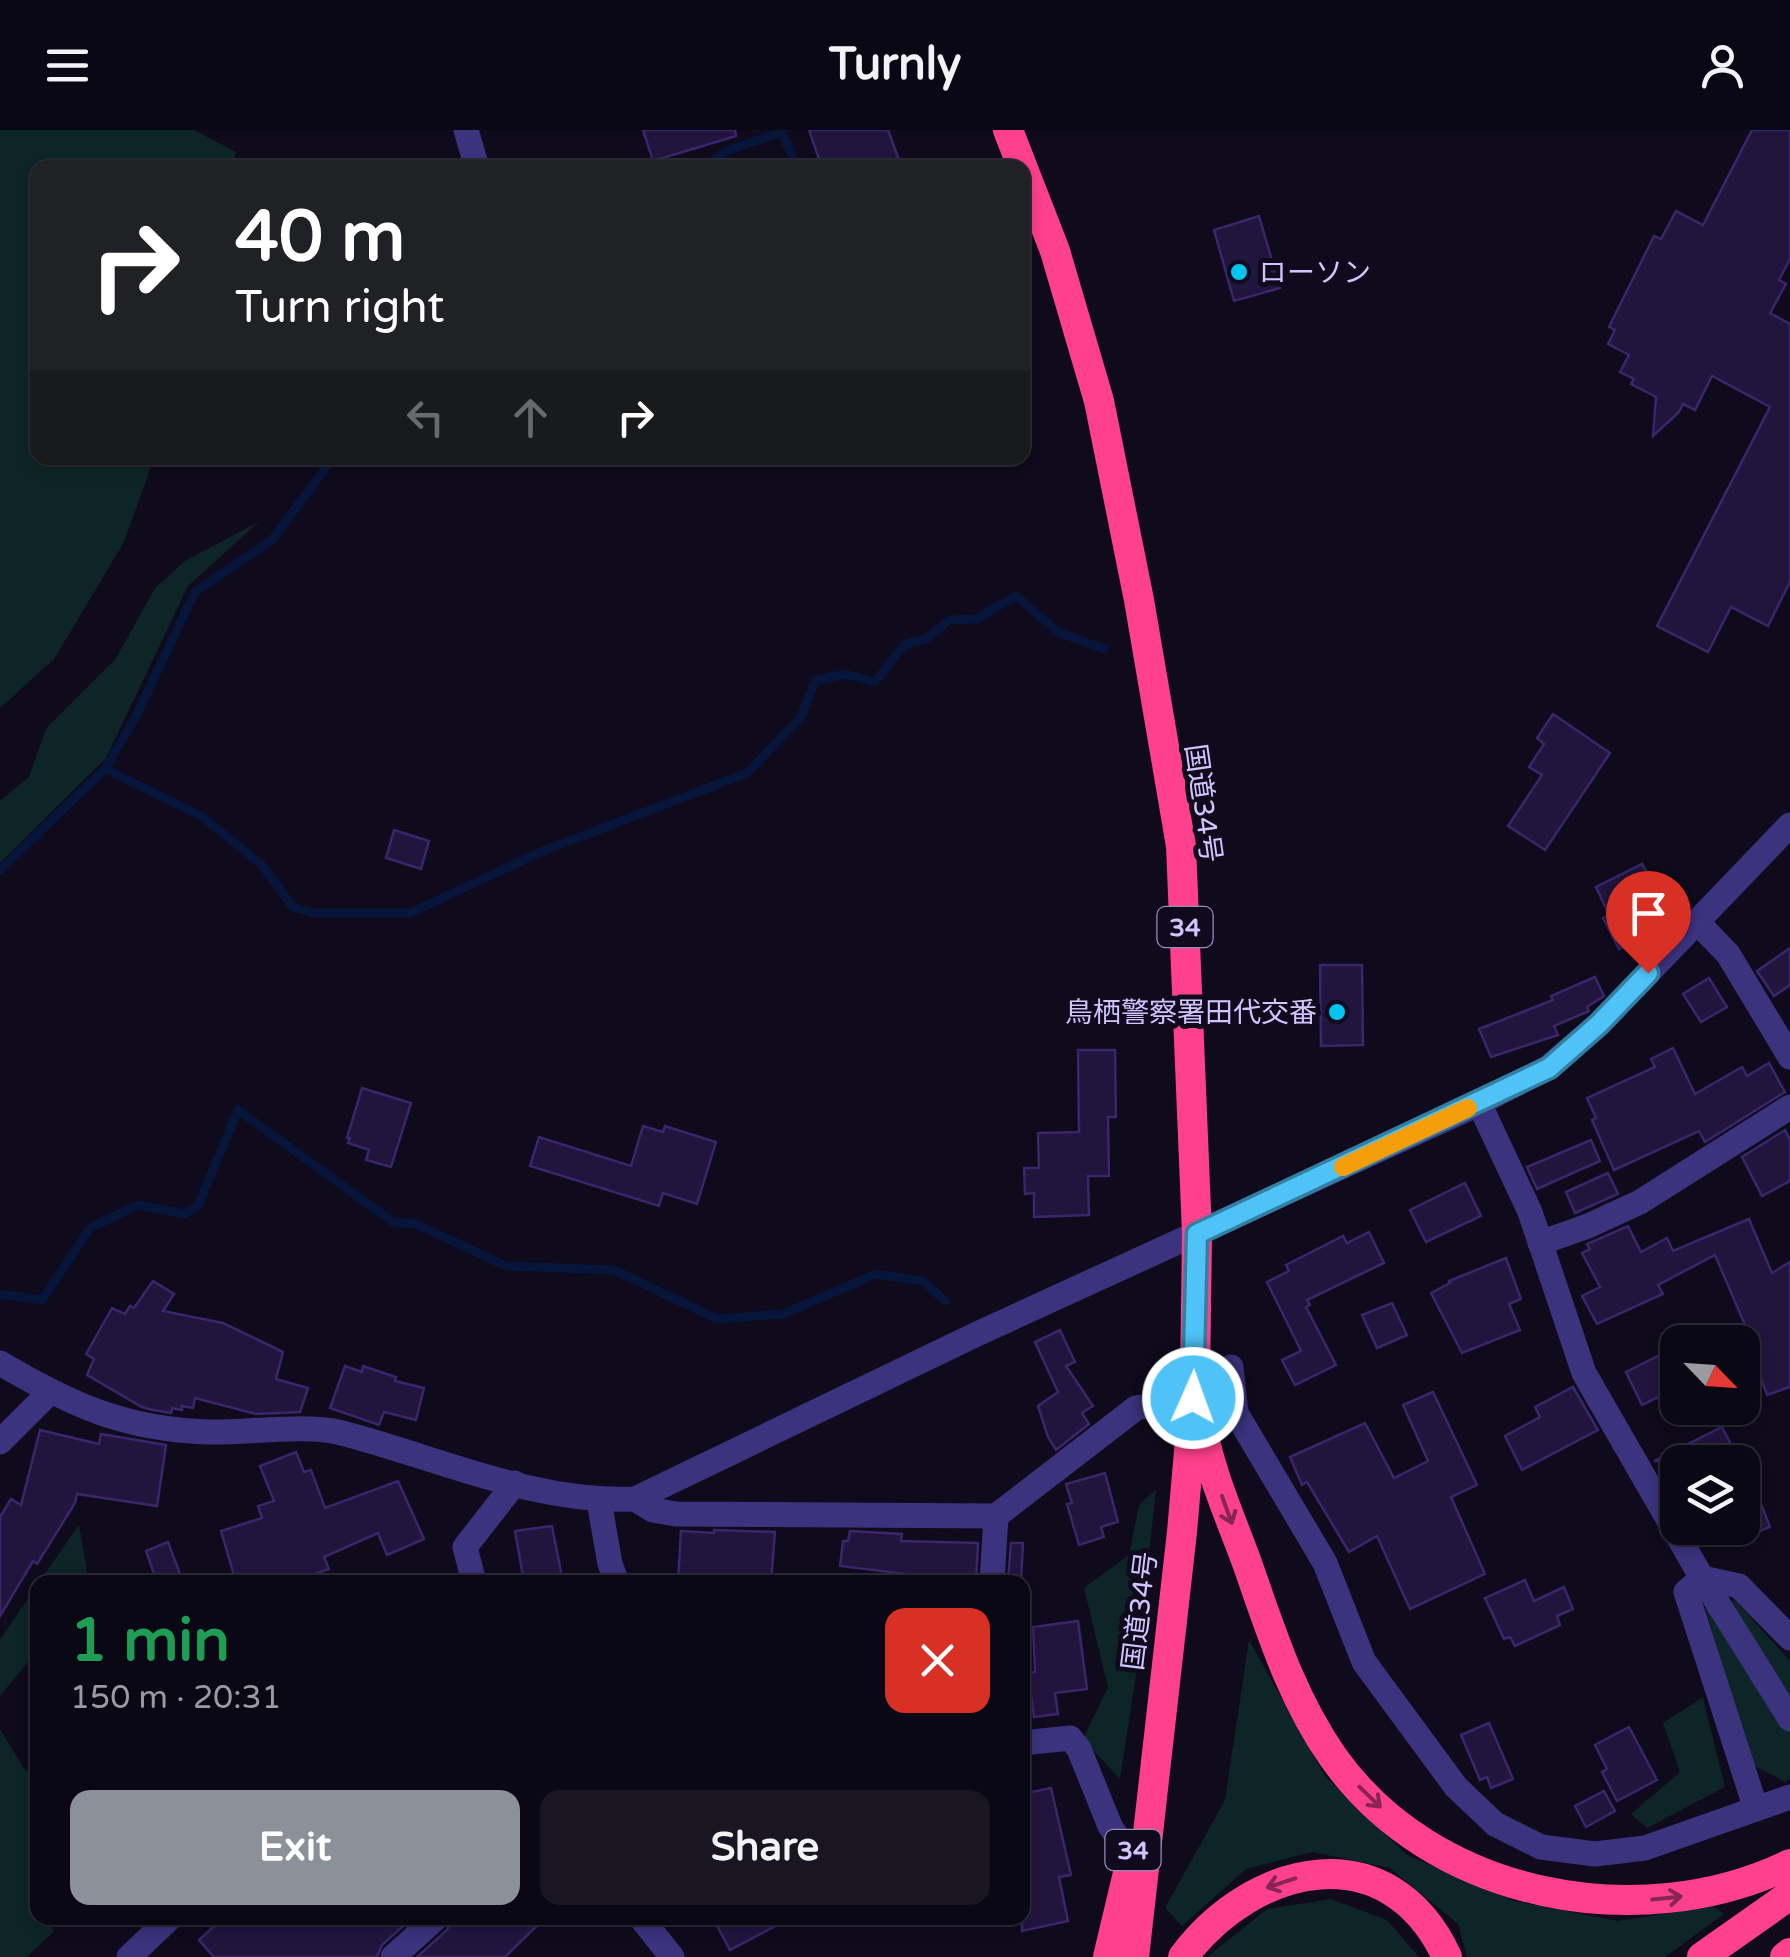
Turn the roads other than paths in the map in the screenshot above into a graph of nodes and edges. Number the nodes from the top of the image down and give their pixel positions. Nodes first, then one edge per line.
1 (466, 130) edge
2 (1008, 130) edge
3 (475, 160) edge
4 (1020, 160) edge
5 (1030, 187) edge
6 (1790, 826) edge
7 (1697, 922) junction
8 (1790, 1057) edge
9 (1479, 1103) junction
10 (1790, 1107) edge
11 (1197, 1234) junction
12 (1540, 1243) junction
13 (0, 1363) edge
14 (1231, 1367) dead end
15 (1194, 1390) junction
16 (50, 1392) junction
17 (0, 1442) edge
18 (514, 1483) junction
19 (635, 1499) junction
20 (599, 1501) junction
21 (996, 1516) junction
22 (472, 1575) edge
23 (614, 1575) edge
24 (992, 1575) edge
25 (1702, 1578) junction
26 (1790, 1638) edge
27 (1790, 1719) edge
28 (1030, 1743) edge
29 (1156, 1743) junction
30 (1790, 1797) edge
31 (1756, 1809) junction
32 (1790, 1864) edge
33 (1130, 1865) junction
34 (1790, 1895) edge
35 (163, 1925) edge
36 (428, 1925) edge
37 (647, 1925) edge
38 (129, 1957) edge
39 (394, 1957) edge
40 (672, 1957) edge
41 (1092, 1957) edge
42 (1108, 1957) edge
43 (1134, 1957) edge
44 (1183, 1957) edge
45 (1447, 1957) edge
46 (1702, 1957) edge

1 - 3 street
2 - 4 highway, 国道34号 / 34
5 - 11 highway, 国道34号 / 34
6 - 7 street
7 - 8 street
7 - 9 street
9 - 11 street
9 - 12 street
10 - 12 street
11 - 15 highway, 国道34号 / 34
11 - 19 street
12 - 25 street
13 - 16 street
14 - 31 street
15 - 21 street
15 - 29 highway, 国道34号 / 34
15 -> 32 highway
16 - 17 street
16 - 18 street
18 - 20 street
18 - 22 street
19 - 20 street
19 - 21 street
20 - 23 street
21 - 24 street
25 - 26 street
25 - 27 street
25 - 31 street
28 - 33 street
29 - 33 highway, 国道34号 / 34
29 - 43 highway, 国道34号 / 34
30 - 31 street
33 - 41 highway
33 - 42 highway, 国道34号 / 34
34 - 46 highway
35 - 38 street
36 - 39 street
37 - 40 street
45 -> 44 highway

